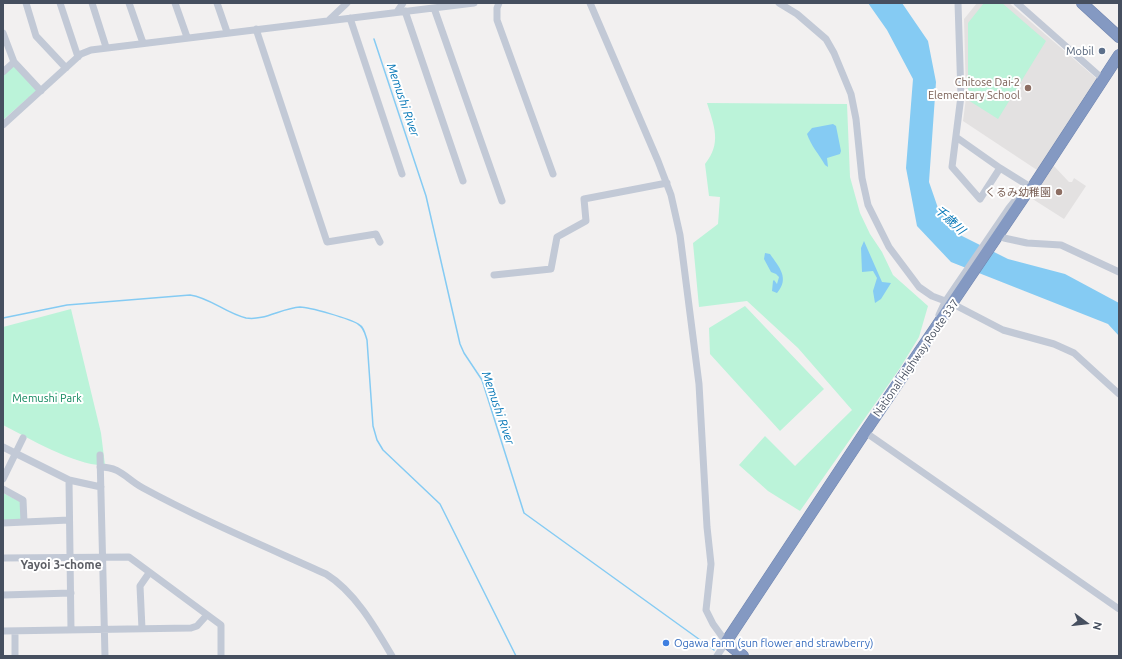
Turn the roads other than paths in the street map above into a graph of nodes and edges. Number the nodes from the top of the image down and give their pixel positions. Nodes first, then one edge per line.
1 (26, 3) edge
2 (60, 3) edge
3 (92, 3) edge
4 (129, 3) edge
5 (175, 3) edge
6 (217, 3) edge
7 (347, 3) edge
8 (403, 3) edge
9 (469, 3) edge
10 (499, 3) edge
11 (590, 3) edge
12 (780, 3) edge
13 (958, 3) edge
14 (1017, 3) edge
15 (1082, 3) edge
16 (434, 8) junction
17 (405, 11) junction
18 (397, 12) junction
19 (350, 18) junction
20 (329, 20) junction
21 (256, 29) junction
22 (227, 32) junction
23 (3, 33) edge
24 (187, 37) junction
25 (1119, 37) edge
26 (142, 43) junction
27 (106, 47) junction
28 (1119, 55) edge
29 (78, 57) junction
30 (14, 62) junction
31 (66, 68) junction
32 (3, 72) edge
33 (1104, 80) junction
34 (41, 91) junction
35 (3, 125) edge
36 (956, 137) junction
37 (1000, 168) junction
38 (402, 174) dead end
39 (553, 174) dead end
40 (463, 181) dead end
41 (667, 183) junction
42 (1030, 189) junction
43 (502, 201) dead end
44 (1002, 230) junction
45 (380, 242) dead end
46 (1119, 272) edge
47 (494, 275) dead end
48 (949, 303) junction
49 (1119, 394) edge
50 (865, 432) junction
51 (23, 438) dead end
52 (3, 447) edge
53 (16, 454) junction
54 (100, 455) dead end
55 (100, 467) junction
56 (3, 479) edge
57 (69, 480) junction
58 (101, 487) junction
59 (3, 489) edge
60 (69, 520) junction
61 (24, 522) junction
62 (3, 523) edge
63 (103, 556) junction
64 (70, 557) junction
65 (3, 558) edge
66 (149, 573) junction
67 (71, 593) junction
68 (3, 595) edge
69 (1119, 609) edge
70 (206, 616) junction
71 (104, 629) junction
72 (142, 629) junction
73 (71, 630) junction
74 (3, 631) edge
75 (15, 631) junction
76 (726, 642) junction
77 (15, 656) edge
78 (105, 656) edge
79 (221, 656) edge
80 (392, 656) edge
81 (717, 656) edge
82 (744, 656) edge

1 - 31 street
2 - 29 street
3 - 27 street
4 - 26 street
5 - 24 street
6 - 22 street
7 - 20 street
8 - 18 street
9 - 16 street
10 - 39 street
11 - 41 street
12 - 48 street
13 - 36 street
14 - 33 street
15 - 25 highway
16 - 17 street
16 - 43 street
17 - 18 street
17 - 40 street
18 - 19 street
19 - 20 street
19 - 38 street
20 - 21 street
21 - 22 street
21 - 45 street
22 - 24 street
23 - 30 street
24 - 26 street
26 - 27 street
27 - 29 street
28 - 33 highway, National Highway Route 337
29 - 31 street
30 - 32 street
30 - 34 street
31 - 34 street
33 - 42 highway, National Highway Route 337
34 - 35 street
36 - 37 street
36 - 37 street
37 - 42 street
41 - 47 street
41 - 76 street
42 - 44 highway, National Highway Route 337
44 - 46 street
44 - 48 highway, National Highway Route 337
48 - 49 street
48 - 50 highway, National Highway Route 337
50 - 69 street
50 - 76 highway, National Highway Route 337
51 - 53 street
52 - 53 street
53 - 56 street
53 - 57 street
54 - 55 street
55 - 58 street
55 - 80 street
57 - 58 street
57 - 60 street
58 - 63 street
59 - 61 street
60 - 61 street
60 - 64 street
61 - 62 street
63 - 64 street
63 - 66 street
63 - 71 street
64 - 65 street
64 - 67 street
66 - 70 street
66 - 72 street
67 - 68 street
67 - 73 street
70 - 72 street
70 - 79 street
71 - 72 street
71 - 73 street
71 - 78 street
73 - 75 street
74 - 75 street
75 - 77 street
76 - 81 street
76 - 82 highway

